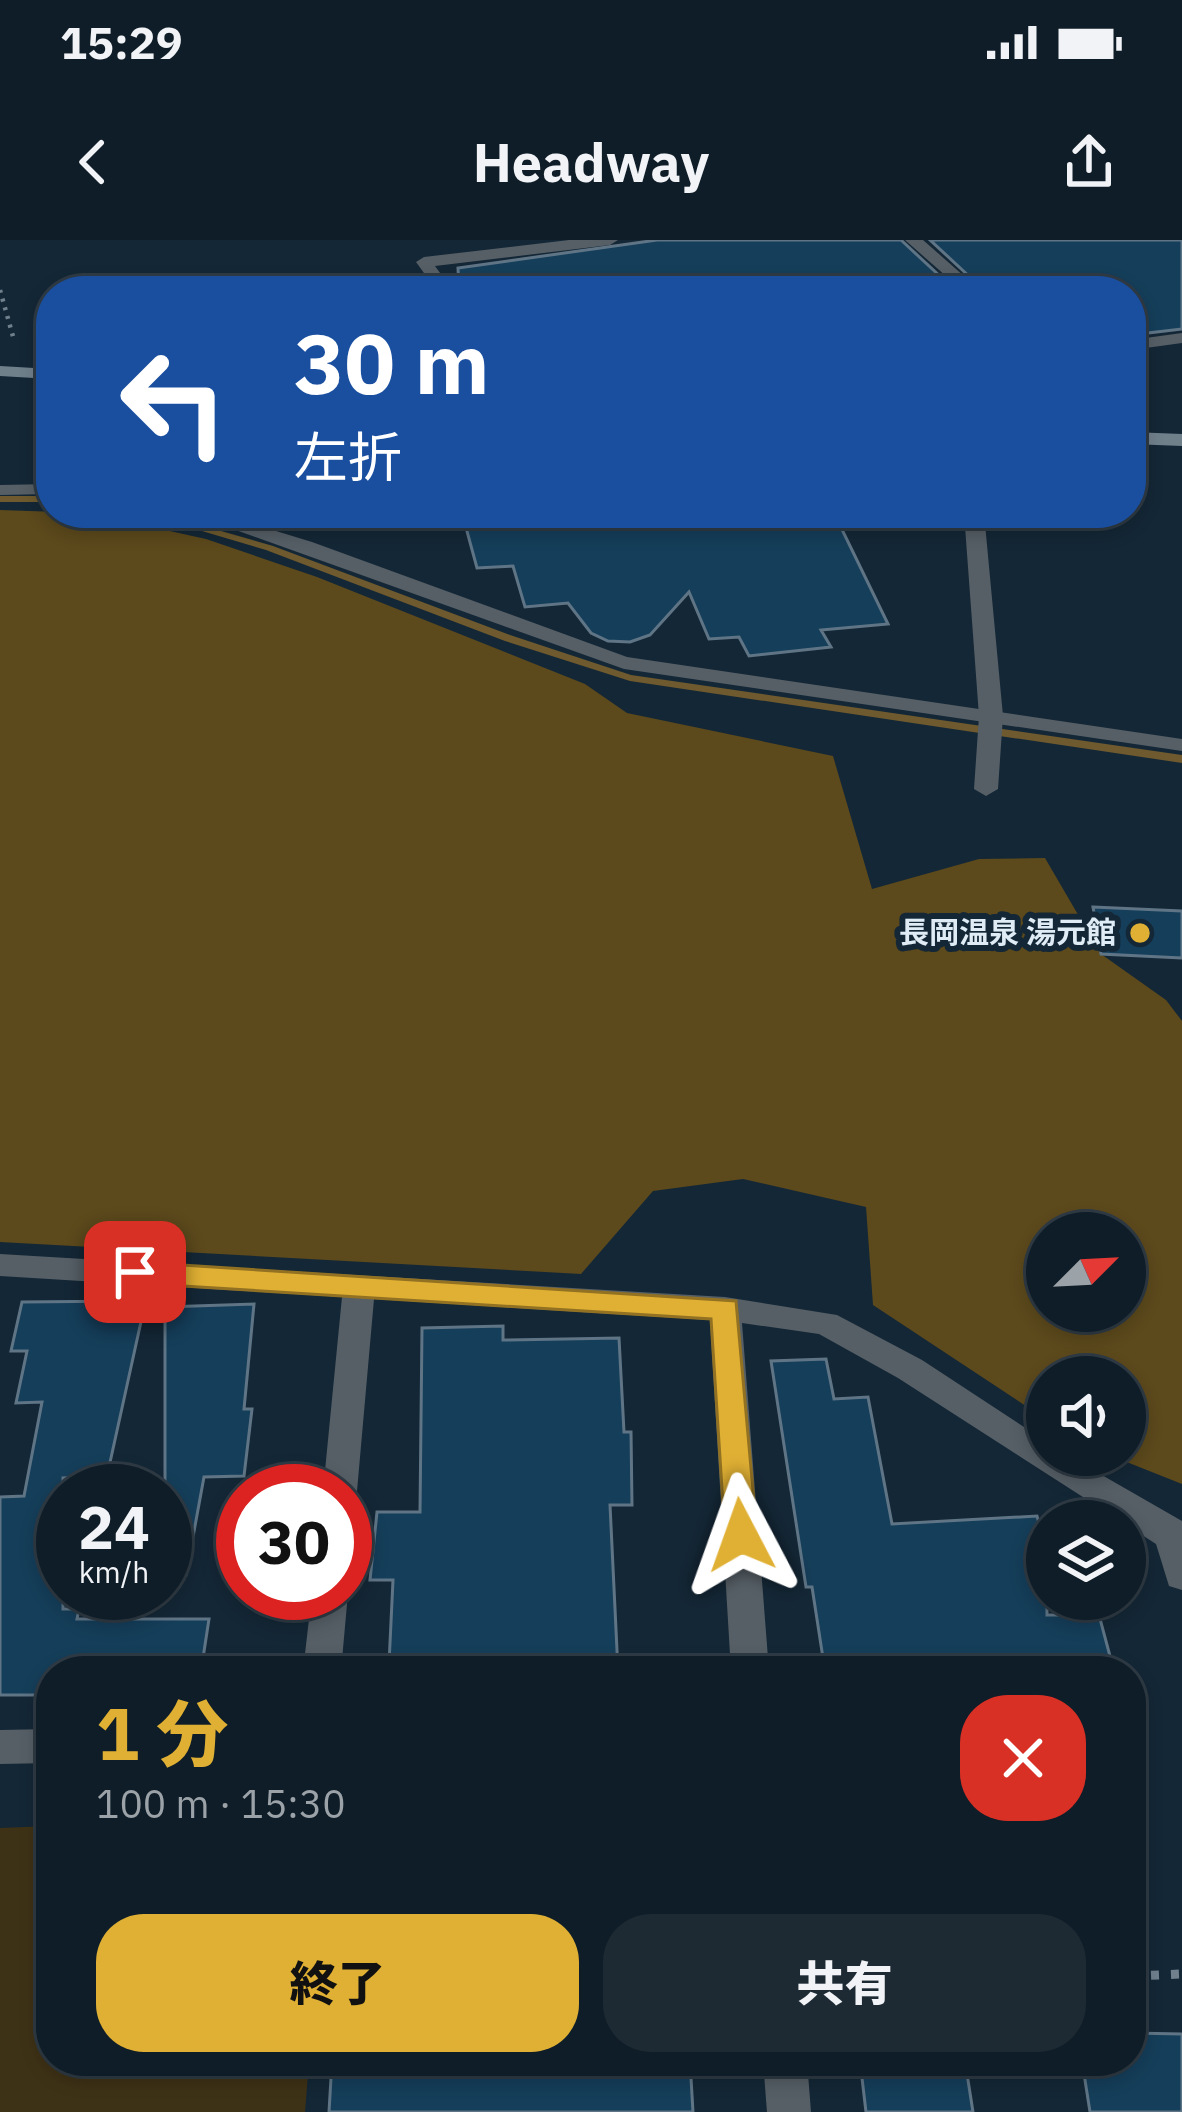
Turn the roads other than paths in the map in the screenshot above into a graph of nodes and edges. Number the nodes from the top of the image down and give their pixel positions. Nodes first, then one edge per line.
1 (610, 240) edge
2 (913, 240) edge
3 (435, 276) edge
4 (955, 276) edge
5 (1182, 338) edge
6 (1146, 343) edge
7 (0, 371) edge
8 (36, 373) edge
9 (1146, 439) edge
10 (1182, 440) edge
11 (36, 489) edge
12 (0, 490) edge
13 (246, 528) edge
14 (975, 528) edge
15 (991, 716) junction
16 (1182, 745) edge
17 (986, 789) dead end
18 (0, 1265) edge
19 (359, 1285) junction
20 (725, 1309) junction
21 (342, 1464) edge
22 (1177, 1535) edge
23 (1182, 1576) edge
24 (327, 1620) edge
25 (324, 1656) edge
26 (749, 1656) edge
27 (36, 1746) edge
28 (0, 1747) edge
29 (786, 2076) edge
30 (789, 2112) edge

1 - 3 street
2 - 4 street
5 - 6 street
7 - 8 main road
9 - 10 main road
11 - 12 lane
13 - 15 lane
14 - 15 street
15 - 16 lane
15 - 17 street
18 - 19 street
19 - 20 street
19 - 21 street
20 - 22 street
20 - 26 street
22 - 23 street
24 - 25 street
27 - 28 street
29 - 30 street

